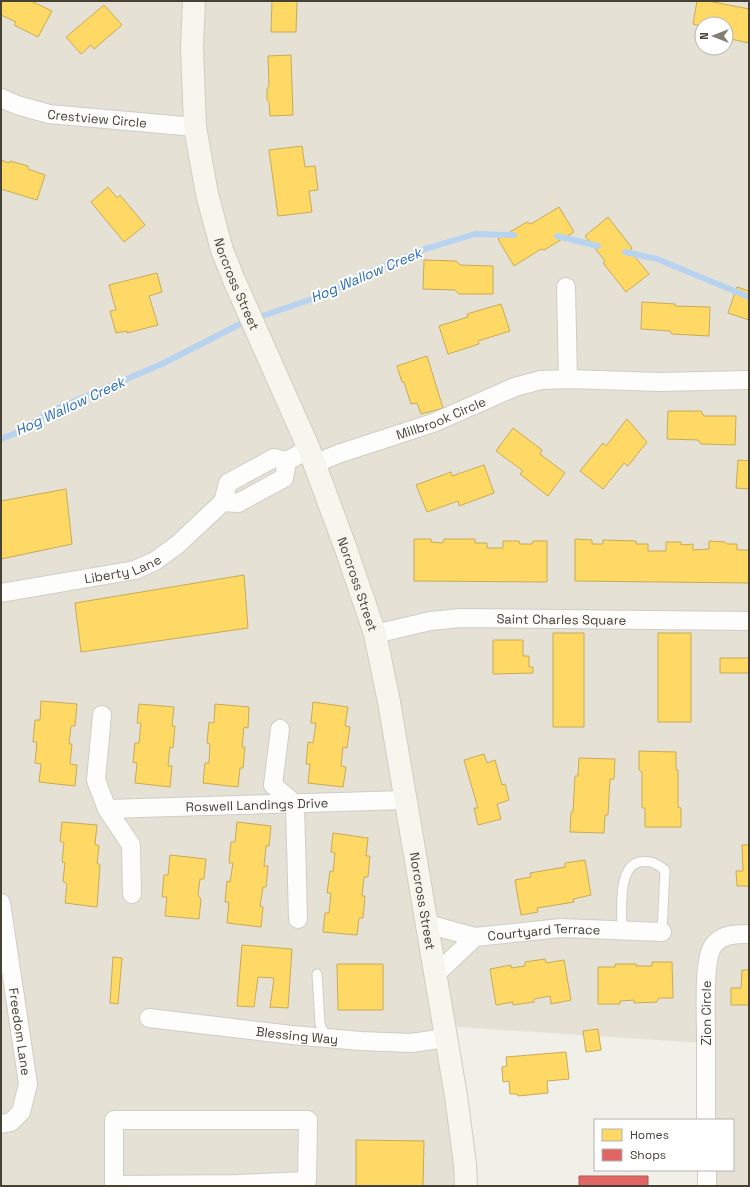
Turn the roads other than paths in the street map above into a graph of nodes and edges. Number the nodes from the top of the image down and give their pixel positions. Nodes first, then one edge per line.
1 (194, 1) edge
2 (1, 98) edge
3 (195, 127) junction
4 (566, 287) dead end
5 (568, 379) junction
6 (749, 380) edge
7 (312, 457) junction
8 (287, 461) junction
9 (251, 470) junction
10 (261, 491) junction
11 (223, 502) junction
12 (1, 593) edge
13 (749, 621) edge
14 (375, 634) junction
15 (102, 715) dead end
16 (280, 729) dead end
17 (406, 800) junction
18 (295, 804) junction
19 (107, 809) junction
20 (132, 894) dead end
21 (1, 903) edge
22 (298, 918) dead end
23 (427, 924) junction
24 (622, 931) junction
25 (662, 932) joint
26 (749, 934) edge
27 (475, 937) junction
28 (317, 974) dead end
29 (436, 974) junction
30 (148, 1018) dead end
31 (326, 1038) junction
32 (446, 1038) junction
33 (706, 1119) edge
34 (1, 1124) edge
35 (706, 1171) edge
36 (239, 1185) edge
37 (466, 1186) edge
38 (707, 1186) edge

1 - 3 street, Norcross Street
2 - 3 street, Crestview Circle
3 - 7 street, Norcross Street
4 - 5 street
5 - 6 street, Millbrook Circle
5 - 7 street, Millbrook Circle
7 - 8 street
7 - 14 street, Norcross Street
8 - 9 street
8 - 10 street
9 - 10 street
9 - 11 street
10 - 11 street
11 - 12 street, Liberty Lane
13 - 14 street, Saint Charles Square
14 - 17 street, Norcross Street
15 - 19 street
16 - 18 street
17 - 18 street, Roswell Landings Drive
17 - 23 street, Norcross Street
18 - 19 street, Roswell Landings Drive
18 - 22 street
19 - 20 street
21 - 34 street, Freedom Lane
23 - 27 street, Courtyard Terrace
23 - 29 street, Norcross Street
24 - 25 street, Courtyard Terrace
24 - 25 lane
24 - 27 street, Courtyard Terrace
26 - 33 street, Zion Circle
27 - 29 street
28 - 31 lane
29 - 32 street, Norcross Street
30 - 31 street, Blessing Way
31 - 32 street, Blessing Way
32 - 37 street, Norcross Street
35 - 38 street
36 - 36 street

